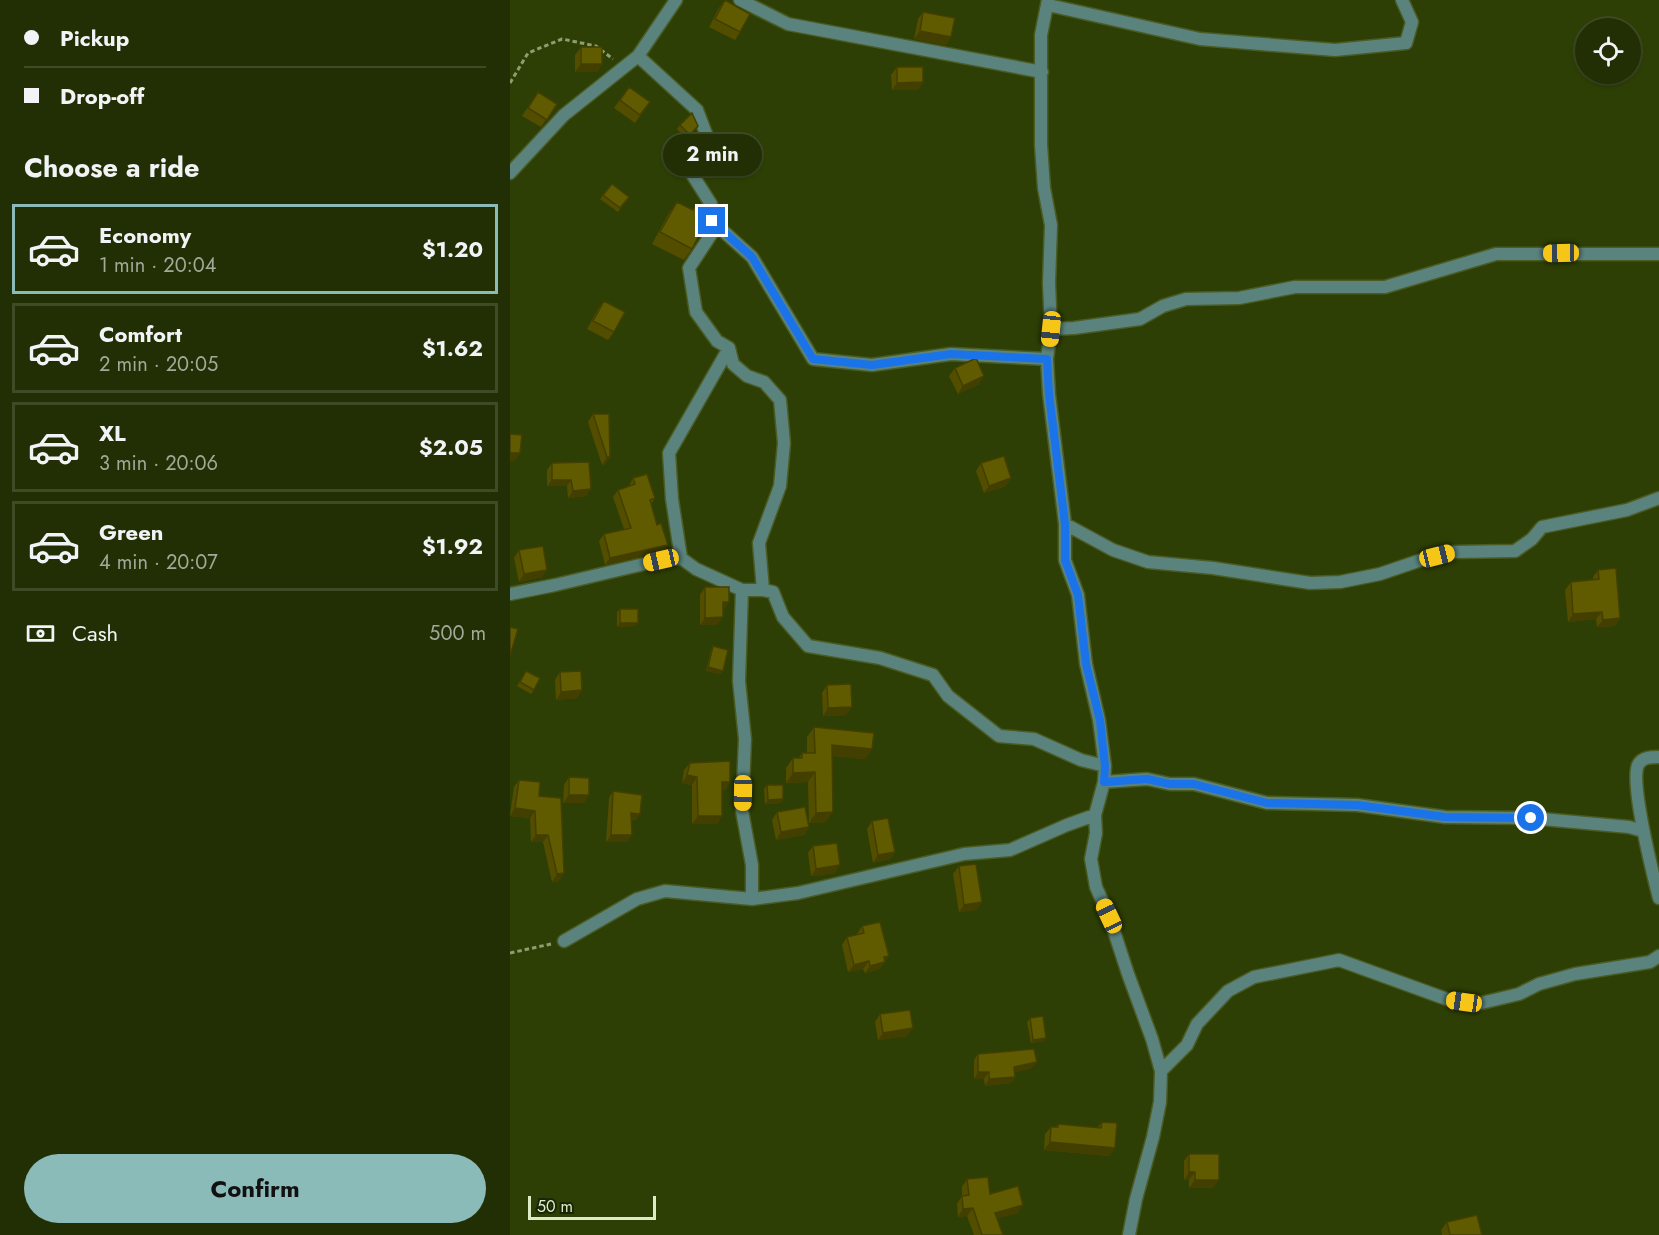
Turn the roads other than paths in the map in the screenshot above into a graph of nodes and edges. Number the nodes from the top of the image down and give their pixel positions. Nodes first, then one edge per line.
1 (676, 0) edge
2 (740, 0) edge
3 (1402, 0) edge
4 (1048, 2) edge
5 (639, 56) junction
6 (1042, 72) junction
7 (510, 173) edge
8 (712, 221) junction
9 (1659, 254) edge
10 (1051, 329) junction
11 (729, 348) junction
12 (1047, 359) junction
13 (1659, 498) edge
14 (1065, 524) junction
15 (681, 558) junction
16 (742, 590) junction
17 (763, 590) junction
18 (510, 594) edge
19 (1659, 757) edge
20 (1105, 766) junction
21 (1104, 782) junction
22 (1095, 815) junction
23 (1643, 831) junction
24 (1659, 898) edge
25 (752, 899) junction
26 (564, 941) road end
27 (1659, 956) edge
28 (1161, 1071) junction
29 (1129, 1235) edge

1 - 5 street
2 - 6 street
3 - 4 street
4 - 6 street
5 - 7 street
5 - 8 street
6 - 10 street
8 - 11 street
8 - 12 street
9 - 10 street
10 - 12 street
11 - 15 street
11 - 17 street
12 - 14 street
13 - 14 street
14 - 20 street
15 - 16 street
15 - 18 street
16 - 17 street
16 - 25 street
17 - 20 street
19 - 23 street
20 - 21 street
21 - 22 street
21 - 23 street
22 - 25 street
22 - 28 street
23 - 24 street
25 - 26 street
27 - 28 street
28 - 29 street

